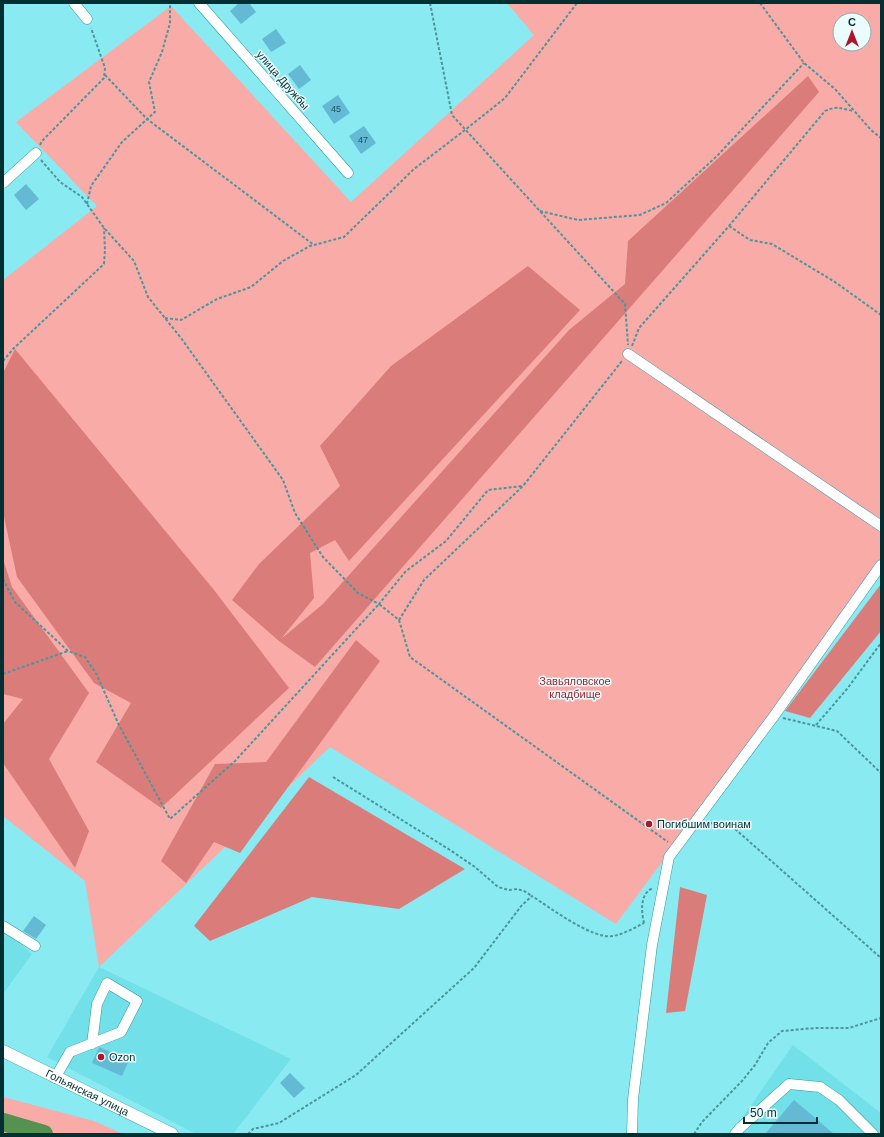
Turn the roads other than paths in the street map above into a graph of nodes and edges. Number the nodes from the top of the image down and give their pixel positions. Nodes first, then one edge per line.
1 (74, 3) edge
2 (199, 3) edge
3 (87, 19) road end
4 (36, 153) road end
5 (348, 173) dead end
6 (3, 183) edge
7 (628, 354) road end
8 (881, 526) edge
9 (881, 565) edge
10 (3, 926) edge
11 (35, 946) dead end
12 (92, 1044) junction
13 (3, 1051) edge
14 (55, 1078) junction
15 (172, 1134) edge
16 (632, 1134) edge
17 (734, 1134) edge
18 (873, 1134) edge

1 - 3 street
2 - 5 street, улица Дружбы
4 - 6 street
7 - 8 street
9 - 16 street
10 - 11 street
12 - 12 street
12 - 14 street
13 - 14 main road, Гольянская улица
14 - 15 main road, Гольянская улица
17 - 18 street

